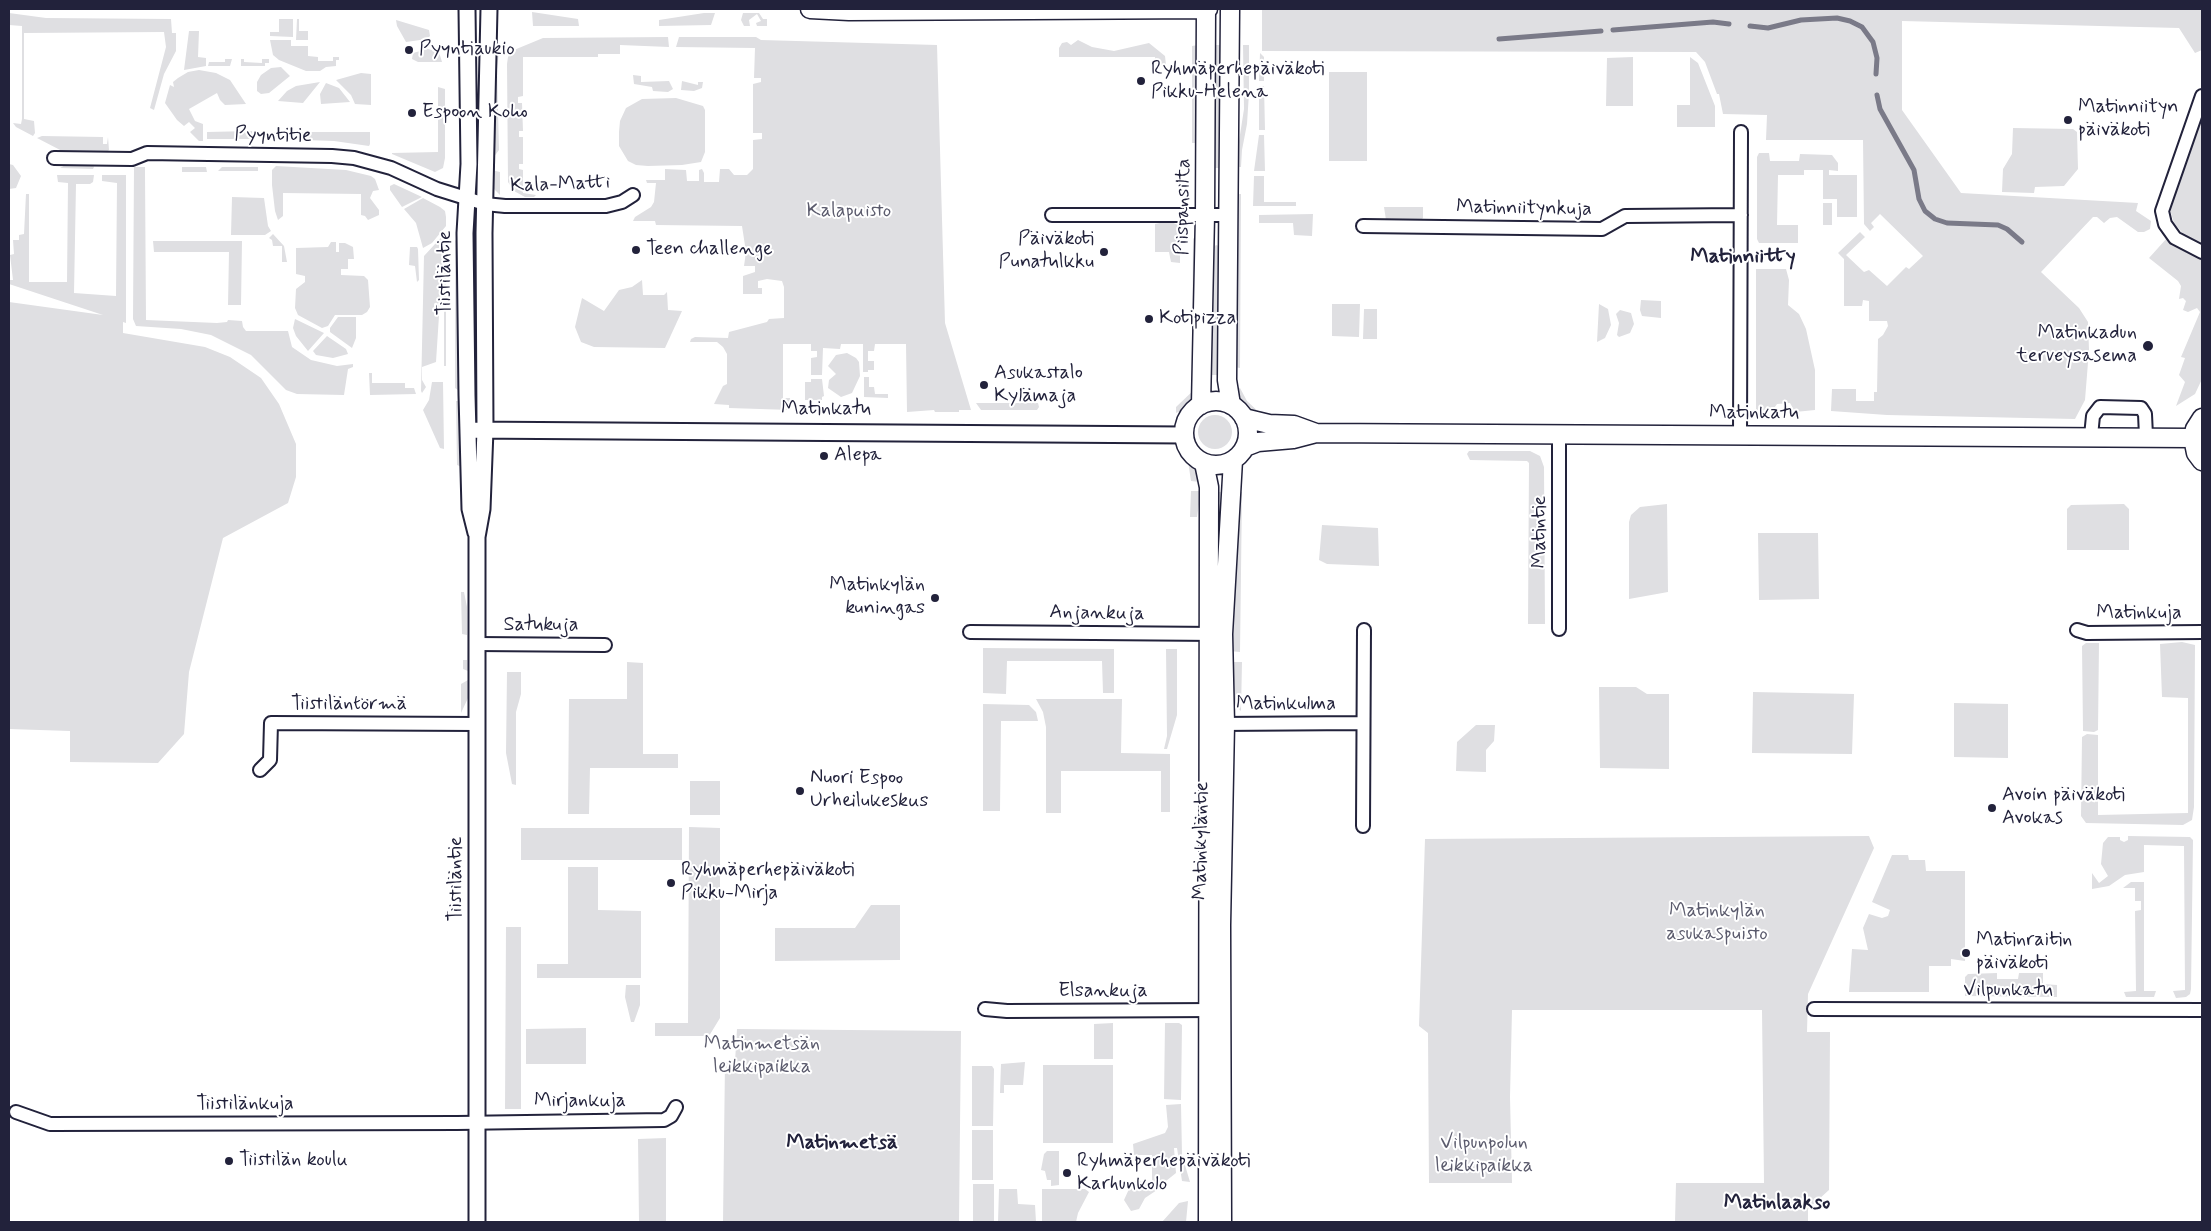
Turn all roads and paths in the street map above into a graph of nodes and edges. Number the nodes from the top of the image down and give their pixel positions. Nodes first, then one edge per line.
1 (467, 9) edge
2 (489, 9) edge
3 (810, 9) edge
4 (1207, 9) edge
5 (1230, 9) edge
6 (2202, 96) edge
7 (1741, 132) dead end
8 (54, 158) dead end
9 (633, 195) dead end
10 (467, 198) junction
11 (485, 204) junction
12 (1052, 215) dead end
13 (1205, 215) junction
14 (1228, 215) junction
15 (1741, 215) junction
16 (1364, 226) dead end
17 (2202, 252) edge
18 (1201, 405) junction
19 (1230, 405) junction
20 (1244, 418) junction
21 (2202, 418) edge
22 (468, 430) junction
23 (485, 430) junction
24 (1316, 433) junction
25 (1184, 435) junction
26 (1559, 435) junction
27 (1740, 435) junction
28 (2091, 436) junction
29 (2146, 436) junction
30 (2193, 438) junction
31 (1245, 447) junction
32 (1233, 460) junction
33 (2202, 461) edge
34 (1204, 463) junction
35 (477, 537) junction
36 (1559, 629) dead end
37 (1364, 630) dead end
38 (2077, 630) dead end
39 (970, 632) dead end
40 (2202, 632) edge
41 (1216, 634) junction
42 (477, 644) junction
43 (605, 645) dead end
44 (1363, 723) junction
45 (478, 724) junction
46 (1217, 724) junction
47 (260, 770) dead end
48 (1363, 826) dead end
49 (985, 1009) dead end
50 (1214, 1010) junction
51 (1814, 1010) dead end
52 (2202, 1010) edge
53 (676, 1107) dead end
54 (16, 1112) dead end
55 (477, 1121) junction
56 (476, 1222) edge
57 (1208, 1222) edge
58 (1222, 1222) edge

1 - 10 street, Tiistiläntie
2 - 11 street, Tiistiläntie
3 - 4 main road
4 - 13 main road, Piispansilta
5 - 14 main road
6 - 17 street
7 - 15 street
8 - 10 street, Pyyntitie
9 - 11 street, Kala-Matti
10 - 11 street, Pyyntitie
10 - 22 street, Tiistiläntie
11 - 23 street, Tiistiläntie
12 - 13 street
13 - 14 street
13 - 18 main road, Piispansilta
14 - 19 main road
15 - 16 street, Matinniitynkuja
15 - 27 street
18 - 19 main road
18 - 25 main road
19 - 20 main road
20 - 24 main road, Matinkatu
20 - 31 main road
21 - 30 main road
22 - 23 street, Matinkatu
22 - 35 street, Tiistiläntie
23 - 25 street, Matinkatu
23 - 35 street, Tiistiläntie
24 - 26 main road, Matinkatu
24 - 31 main road, Matinkatu
25 - 34 main road
26 - 27 main road, Matinkatu
26 - 36 street, Matintie
27 - 28 main road, Matinkatu
28 - 29 main road, Matinkatu
28 - 29 street
29 - 30 main road, Matinkatu
30 - 33 main road
31 - 32 main road
32 - 34 main road
32 - 41 main road, Matinkyläntie
34 - 41 main road, Matinkyläntie
35 - 42 street, Tiistiläntie
37 - 44 street, Matinkulma
38 - 40 street, Matinkuja
39 - 41 street, Anjankuja
41 - 46 main road, Matinkyläntie
42 - 43 street, Satukuja
42 - 45 street, Tiistiläntie
44 - 46 street, Matinkulma
44 - 48 street, Matinkulma
45 - 47 street, Tiistiläntörmä
45 - 55 street, Tiistiläntie
46 - 50 main road, Matinkyläntie
49 - 50 street, Elsankuja
50 - 57 main road, Matinkyläntie
50 - 58 main road, Matinkyläntie
51 - 52 street, Vilpunkatu
53 - 55 street, Mirjankuja
54 - 55 street, Tiistilänkuja
55 - 56 street, Tiistiläntie

